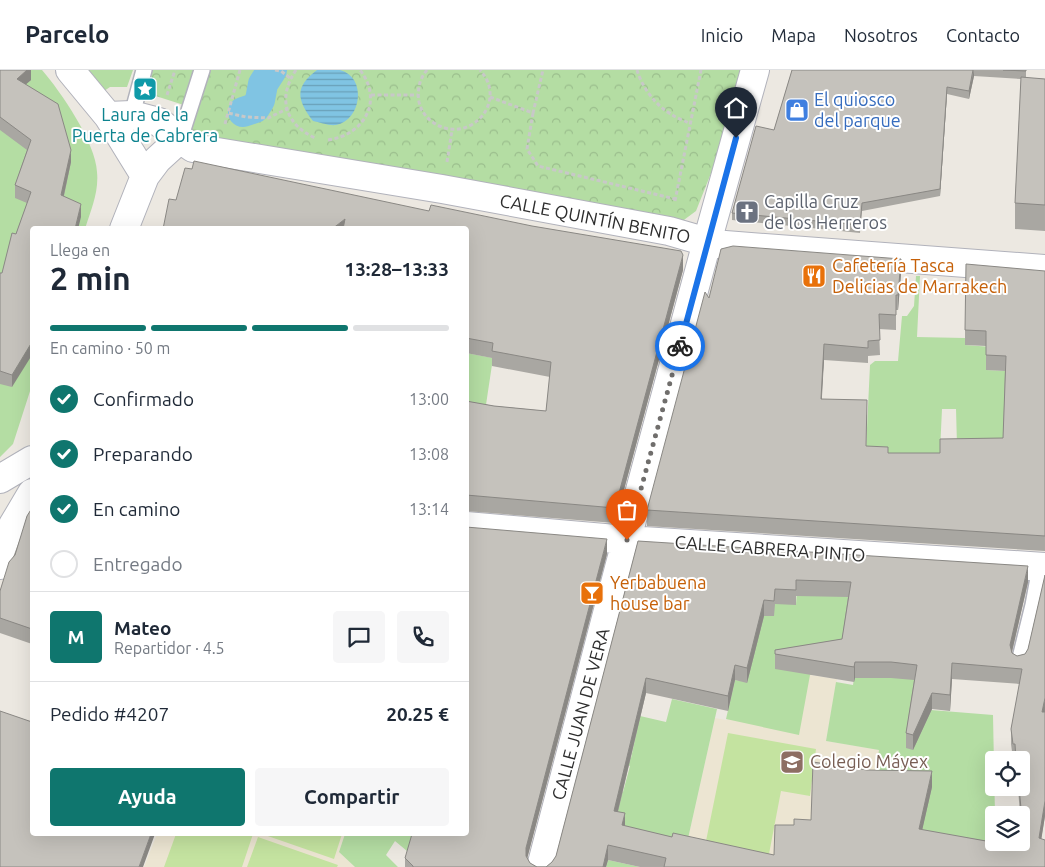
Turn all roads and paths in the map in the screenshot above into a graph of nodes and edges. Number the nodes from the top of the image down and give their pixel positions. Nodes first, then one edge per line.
1 (70, 70) edge
2 (144, 70) edge
3 (202, 70) edge
4 (240, 70) edge
5 (276, 70) edge
6 (296, 70) edge
7 (360, 70) edge
8 (427, 70) edge
9 (480, 70) edge
10 (543, 70) edge
11 (637, 70) edge
12 (701, 70) edge
13 (755, 70) edge
14 (290, 78) junction
15 (370, 95) junction
16 (418, 95) junction
17 (490, 97) junction
18 (287, 109) junction
19 (534, 113) junction
20 (120, 116) junction
21 (689, 122) junction
22 (180, 140) junction
23 (138, 165) junction
24 (125, 226) edge
25 (707, 242) junction
26 (1045, 269) edge
27 (30, 461) edge
28 (0, 479) edge
29 (30, 495) edge
30 (6, 521) edge
31 (469, 526) edge
32 (627, 540) junction
33 (0, 565) edge
34 (1042, 567) edge
35 (1019, 662) edge
36 (541, 867) edge

1 - 20 street
2 - 20 lane
3 - 22 lane
4 - 18 path
5 - 14 path
6 - 14 path
7 - 15 path
8 - 16 path
9 - 17 path
10 - 19 path
11 - 21 path
12 - 21 path
13 - 25 street, CALLE JUAN DE VERA
14 - 18 path
15 - 16 path
15 - 18 path
16 - 17 path
17 - 19 path
19 - 21 path
20 - 22 street, CALLE QUINTÍN BENITO
20 - 23 street
22 - 23 street
22 - 25 street, CALLE QUINTÍN BENITO
23 - 24 street
25 - 26 street, CALLE QUINTÍN BENITO
25 - 32 street, CALLE JUAN DE VERA
27 - 28 street
29 - 30 street
30 - 33 street
31 - 32 street, CALLE CABRERA PINTO
32 - 34 street, CALLE CABRERA PINTO
32 - 36 street, CALLE JUAN DE VERA
34 - 35 lane

